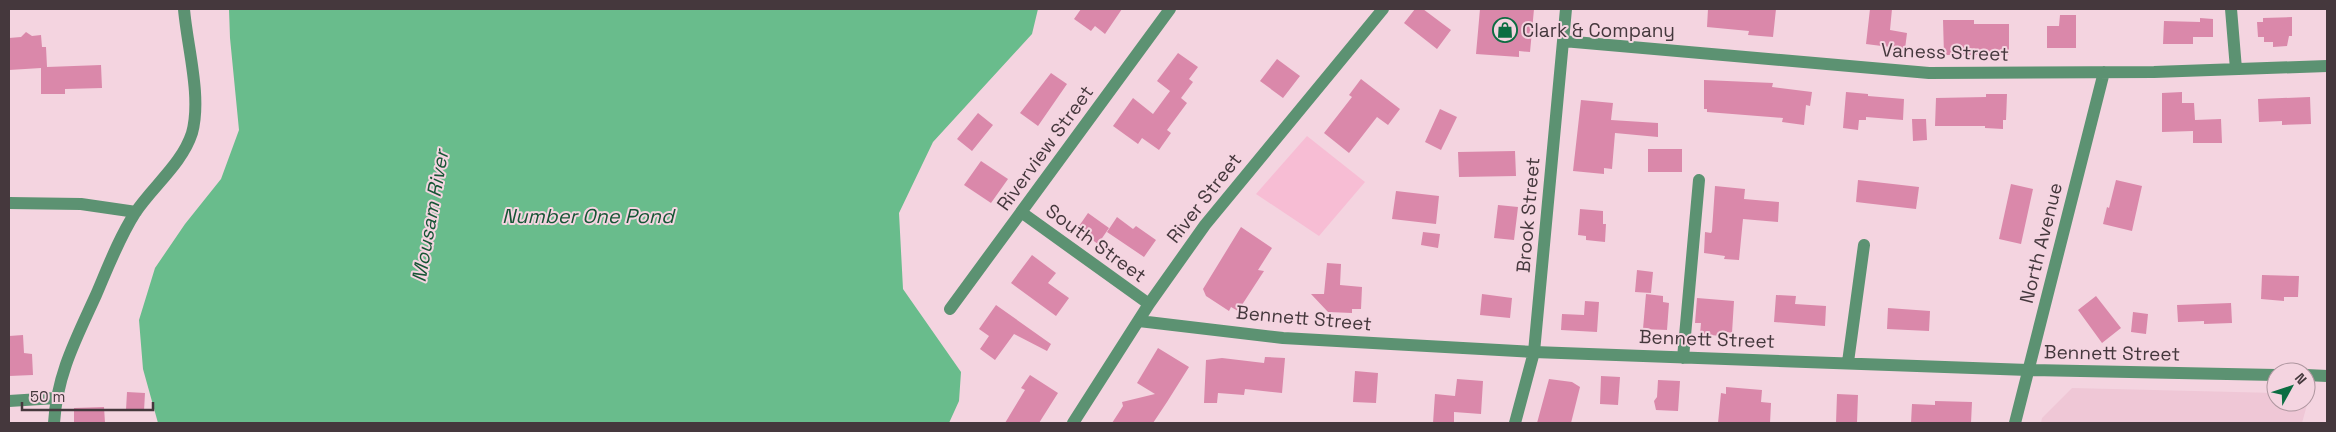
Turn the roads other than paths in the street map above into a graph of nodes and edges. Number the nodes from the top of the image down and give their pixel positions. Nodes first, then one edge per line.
1 (184, 9) edge
2 (1170, 9) edge
3 (1384, 9) edge
4 (1566, 9) edge
5 (2231, 9) edge
6 (1563, 40) junction
7 (2327, 66) edge
8 (2236, 69) junction
9 (2104, 72) junction
10 (1699, 180) dead end
11 (9, 203) edge
12 (136, 212) junction
13 (1020, 212) junction
14 (1864, 245) dead end
15 (1149, 304) junction
16 (950, 309) dead end
17 (1139, 321) junction
18 (1534, 352) junction
19 (1683, 358) junction
20 (1848, 362) junction
21 (2028, 370) junction
22 (2266, 375) edge
23 (56, 398) junction
24 (9, 401) edge
25 (54, 423) edge
26 (1074, 423) edge
27 (1515, 423) edge
28 (2015, 423) edge

1 - 12 street
2 - 13 street, Riverview Street
3 - 15 street, River Street
4 - 6 street, Brook Street
5 - 8 street
6 - 9 street, Vaness Street
6 - 18 street, Brook Street
7 - 8 street, Vaness Street
8 - 9 street, Vaness Street
9 - 21 street, North Avenue
10 - 19 street
11 - 12 street
12 - 23 street
13 - 15 street, South Street
13 - 16 street, Riverview Street
14 - 20 street
15 - 17 street, River Street
17 - 18 street, Bennett Street
17 - 26 street, River Street
18 - 19 street, Bennett Street
18 - 27 street, Brook Street
19 - 20 street, Bennett Street
20 - 21 street, Bennett Street
21 - 22 street, Bennett Street
21 - 28 street, North Avenue
23 - 24 street
23 - 25 street

